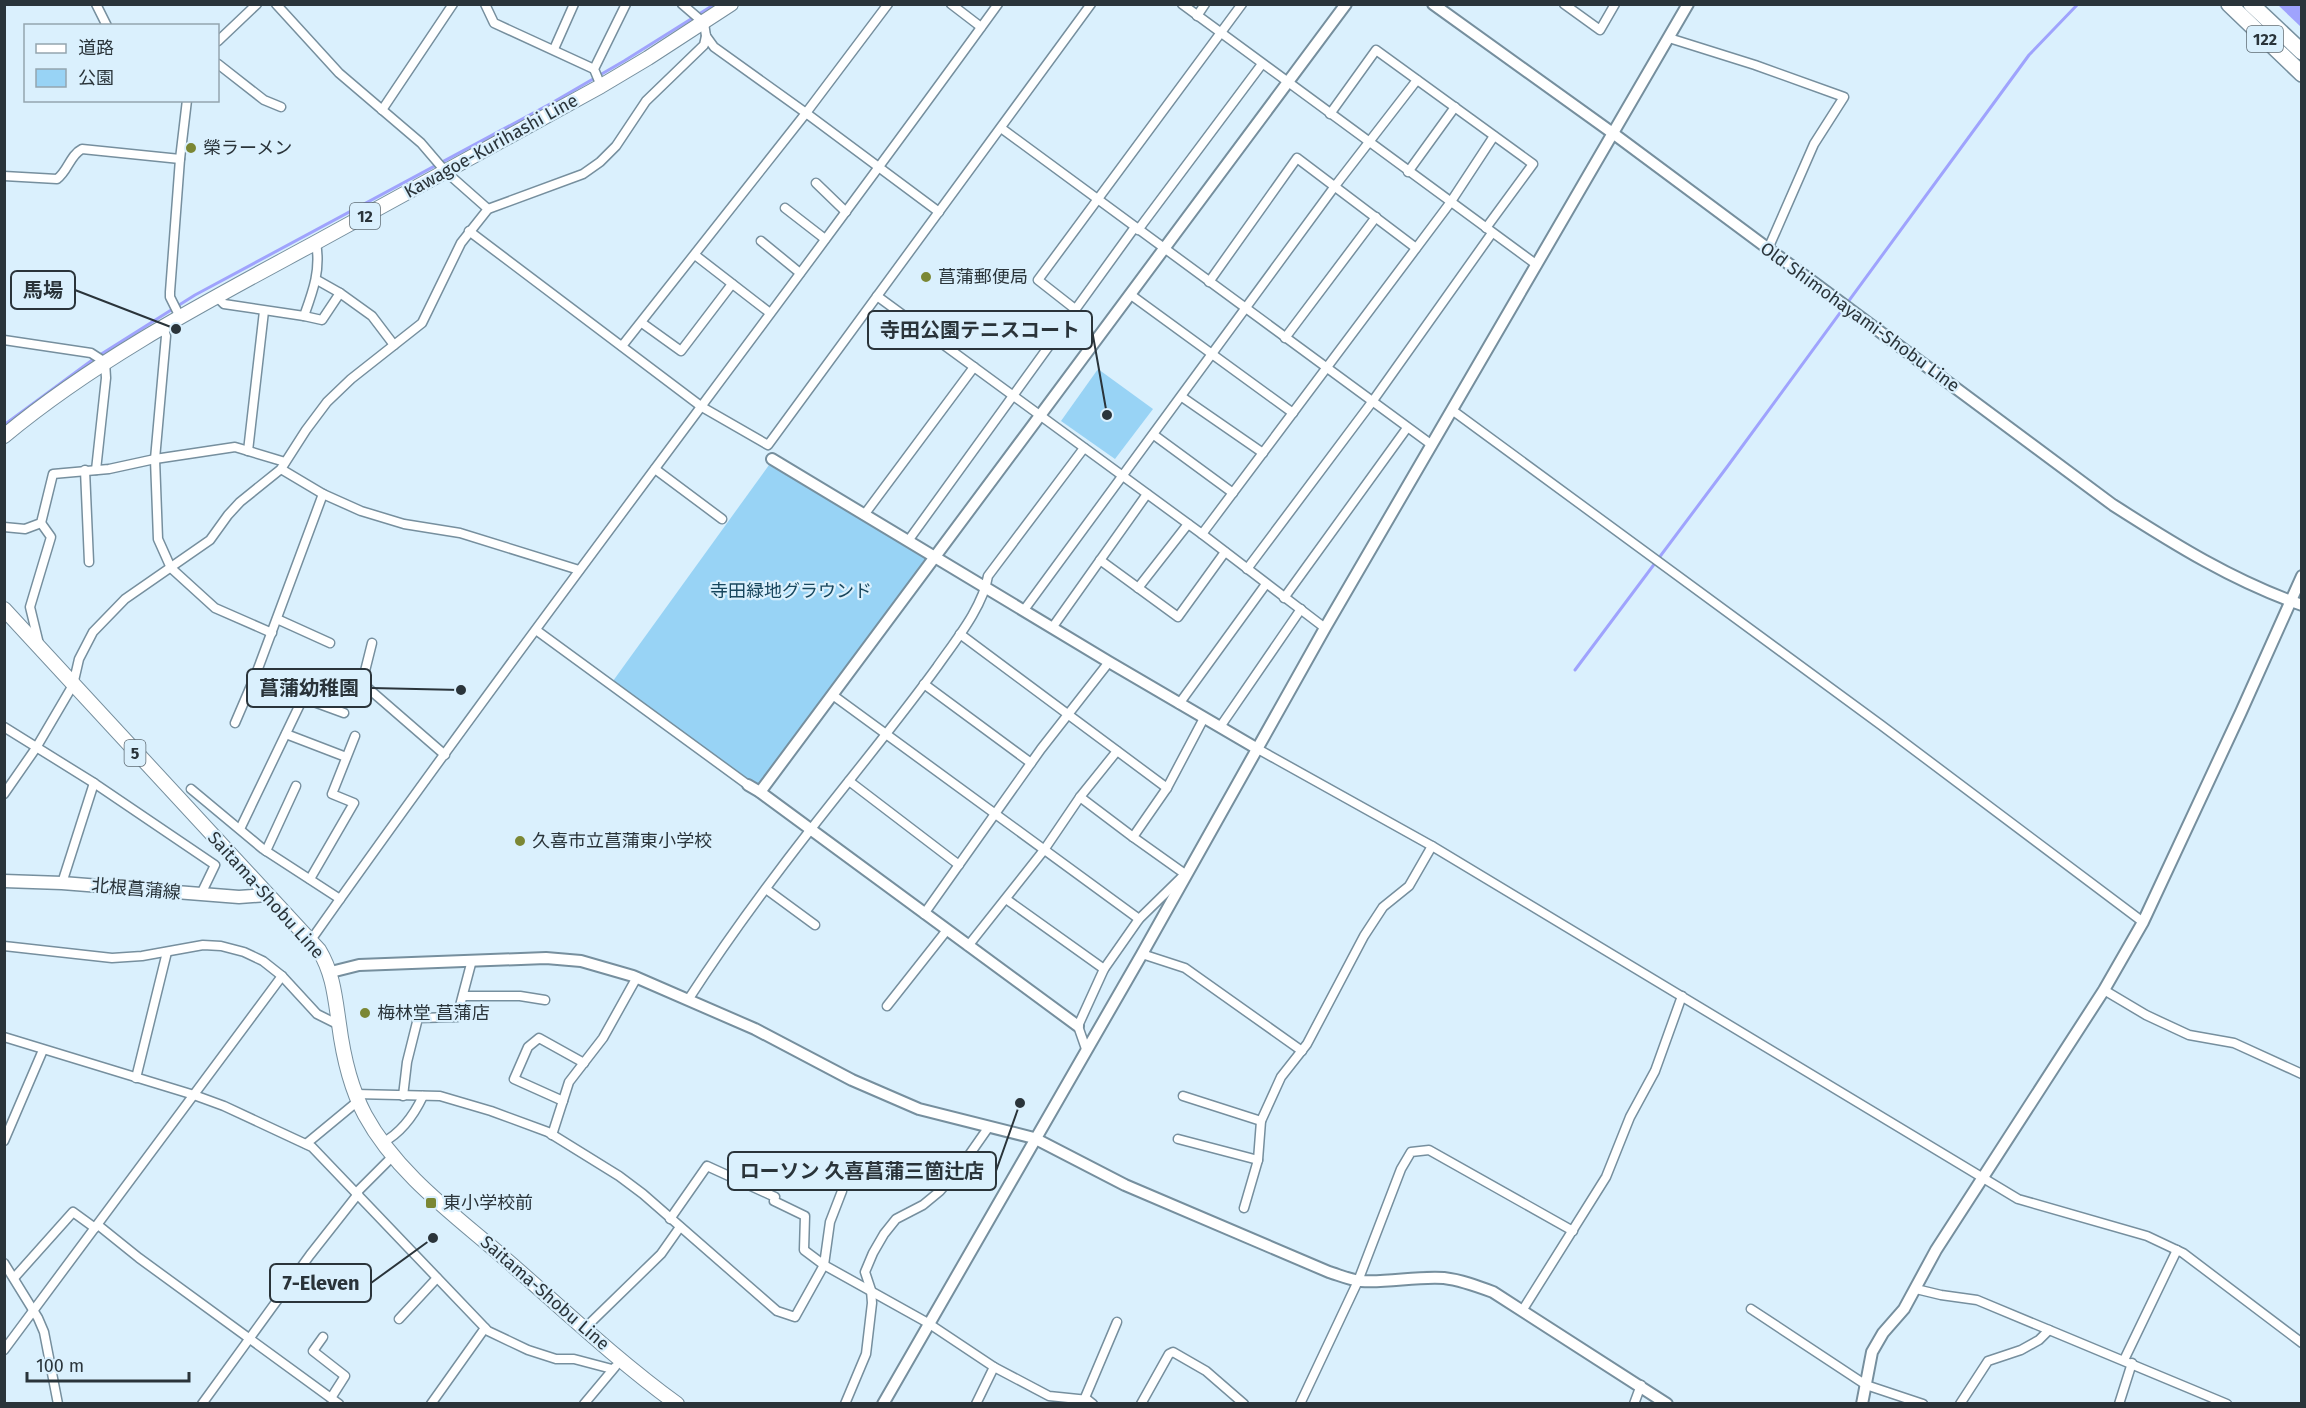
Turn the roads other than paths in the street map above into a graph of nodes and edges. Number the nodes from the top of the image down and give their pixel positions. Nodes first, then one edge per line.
1 (96, 4) edge
2 (257, 4) edge
3 (276, 4) edge
4 (453, 4) edge
5 (485, 4) edge
6 (574, 4) edge
7 (626, 4) edge
8 (681, 4) edge
9 (731, 4) edge
10 (888, 4) edge
11 (951, 4) edge
12 (998, 4) edge
13 (1091, 4) edge
14 (1182, 4) edge
15 (1205, 4) edge
16 (1242, 4) edge
17 (1346, 4) edge
18 (1433, 4) edge
19 (1564, 4) edge
20 (1615, 4) edge
21 (1688, 4) edge
22 (2229, 4) edge
23 (2252, 4) edge
24 (1197, 16) junction
25 (106, 24) edge
26 (981, 27) junction
27 (705, 30) junction
28 (1220, 33) junction
29 (1669, 38) junction
30 (219, 40) edge
31 (554, 49) junction
32 (2301, 52) edge
33 (1262, 64) junction
34 (219, 65) edge
35 (594, 69) junction
36 (2301, 74) edge
37 (1417, 80) junction
38 (1287, 82) junction
39 (600, 86) junction
40 (187, 102) edge
41 (281, 106) dead end
42 (1455, 107) junction
43 (382, 110) junction
44 (806, 113) junction
45 (1330, 114) junction
46 (1001, 128) junction
47 (1614, 134) junction
48 (1494, 136) junction
49 (1368, 142) junction
50 (180, 159) junction
51 (880, 167) junction
52 (445, 171) junction
53 (1408, 172) junction
54 (4, 176) edge
55 (816, 183) dead end
56 (1335, 186) junction
57 (1096, 199) junction
58 (1450, 203) junction
59 (785, 208) dead end
60 (488, 209) junction
61 (846, 212) junction
62 (939, 212) junction
63 (1376, 217) junction
64 (1136, 229) junction
65 (469, 231) junction
66 (1489, 231) junction
67 (825, 240) junction
68 (761, 241) dead end
69 (316, 243) junction
70 (1416, 248) junction
71 (1768, 249) junction
72 (1165, 250) junction
73 (695, 255) junction
74 (1537, 265) junction
75 (800, 273) junction
76 (317, 280) junction
77 (1209, 282) junction
78 (732, 284) junction
79 (340, 293) junction
80 (1131, 295) junction
81 (216, 296) junction
82 (877, 296) junction
83 (1075, 309) junction
84 (1246, 310) junction
85 (264, 311) junction
86 (770, 313) junction
87 (304, 316) junction
88 (180, 317) junction
89 (642, 322) junction
90 (163, 327) junction
91 (1285, 338) junction
92 (4, 340) edge
93 (394, 345) junction
94 (622, 346) junction
95 (1213, 355) junction
96 (105, 362) junction
97 (974, 367) junction
98 (1326, 368) junction
99 (1012, 395) junction
100 (1182, 397) junction
101 (1372, 402) junction
102 (702, 407) junction
103 (1452, 410) junction
104 (1293, 413) junction
105 (1041, 416) junction
106 (1407, 428) junction
107 (1154, 435) junction
108 (4, 436) edge
109 (1432, 446) junction
110 (1084, 448) junction
111 (248, 451) junction
112 (1263, 453) junction
113 (155, 459) junction
114 (772, 459) dead end
115 (283, 465) junction
116 (655, 469) junction
117 (85, 470) junction
118 (96, 470) junction
119 (1123, 476) junction
120 (1233, 493) junction
121 (323, 494) junction
122 (1147, 494) junction
123 (864, 515) junction
124 (722, 519) dead end
125 (41, 523) junction
126 (1188, 524) junction
127 (4, 527) edge
128 (1202, 534) junction
129 (908, 541) junction
130 (1225, 552) junction
131 (936, 558) junction
132 (1100, 560) junction
133 (89, 562) dead end
134 (171, 568) junction
135 (1247, 569) junction
136 (579, 570) junction
137 (2301, 576) edge
138 (1266, 584) junction
139 (986, 588) junction
140 (1138, 588) junction
141 (1284, 598) junction
142 (2290, 601) junction
143 (2301, 605) edge
144 (4, 609) edge
145 (1300, 609) junction
146 (1024, 610) junction
147 (277, 619) junction
148 (1052, 628) junction
149 (1325, 628) junction
150 (536, 630) junction
151 (272, 633) junction
152 (960, 634) junction
153 (372, 642) dead end
154 (330, 643) dead end
155 (39, 648) junction
156 (1109, 662) junction
157 (256, 674) junction
158 (924, 684) junction
159 (73, 685) junction
160 (834, 696) junction
161 (303, 698) junction
162 (1179, 704) junction
163 (344, 713) dead end
164 (1069, 714) junction
165 (1204, 718) junction
166 (235, 723) dead end
167 (4, 727) edge
168 (1220, 727) junction
169 (286, 734) junction
170 (886, 734) junction
171 (355, 736) dead end
172 (36, 748) junction
173 (1256, 748) junction
174 (1117, 751) junction
175 (445, 755) junction
176 (346, 757) junction
177 (1031, 763) junction
178 (849, 781) junction
179 (94, 783) junction
180 (748, 785) joint
181 (296, 786) dead end
182 (1167, 788) junction
183 (191, 789) dead end
184 (760, 792) junction
185 (4, 794) edge
186 (1080, 797) junction
187 (996, 814) junction
188 (240, 830) junction
189 (810, 830) junction
190 (1133, 837) junction
191 (1432, 846) junction
192 (1044, 850) junction
193 (266, 851) junction
194 (959, 865) junction
195 (1185, 874) junction
196 (310, 879) junction
197 (4, 881) edge
198 (62, 884) junction
199 (766, 889) junction
200 (201, 894) junction
201 (267, 895) junction
202 (340, 899) junction
203 (1006, 899) junction
204 (924, 914) junction
205 (1139, 919) junction
206 (2143, 922) junction
207 (815, 925) dead end
208 (947, 930) junction
209 (311, 940) junction
210 (4, 946) edge
211 (968, 946) junction
212 (167, 952) junction
213 (1142, 954) junction
214 (472, 960) junction
215 (1104, 969) junction
216 (331, 972) junction
217 (282, 976) junction
218 (636, 977) junction
219 (2104, 990) junction
220 (462, 996) junction
221 (1682, 996) junction
222 (545, 1000) dead end
223 (688, 1000) junction
224 (887, 1005) dead end
225 (339, 1025) junction
226 (1078, 1026) junction
227 (4, 1037) edge
228 (1086, 1049) junction
229 (43, 1050) junction
230 (1302, 1051) junction
231 (584, 1063) junction
232 (2301, 1074) edge
233 (136, 1078) junction
234 (194, 1095) junction
235 (403, 1096) junction
236 (423, 1096) junction
237 (1183, 1096) dead end
238 (356, 1097) junction
239 (563, 1101) junction
240 (1261, 1121) junction
241 (988, 1128) junction
242 (552, 1135) junction
243 (1034, 1138) junction
244 (1178, 1139) dead end
245 (4, 1141) edge
246 (382, 1143) junction
247 (306, 1144) junction
248 (393, 1156) junction
249 (1258, 1160) junction
250 (1983, 1180) junction
251 (842, 1191) dead end
252 (357, 1194) junction
253 (1244, 1208) dead end
254 (670, 1219) junction
255 (97, 1227) junction
256 (680, 1227) junction
257 (1573, 1231) junction
258 (2177, 1250) junction
259 (4, 1263) edge
260 (824, 1264) junction
261 (14, 1278) junction
262 (437, 1278) junction
263 (1358, 1281) junction
264 (1916, 1289) junction
265 (871, 1290) junction
266 (1750, 1309) dead end
267 (33, 1311) junction
268 (1522, 1311) junction
269 (399, 1319) dead end
270 (1117, 1322) dead end
271 (928, 1323) junction
272 (485, 1328) junction
273 (585, 1328) junction
274 (2049, 1330) junction
275 (323, 1337) dead end
276 (250, 1339) junction
277 (2301, 1343) edge
278 (4, 1350) edge
279 (2128, 1362) junction
280 (617, 1365) junction
281 (994, 1367) junction
282 (1641, 1385) junction
283 (1866, 1386) junction
284 (1056, 1400) edge
285 (1084, 1400) junction
286 (335, 1401) edge
287 (669, 1401) edge
288 (58, 1404) edge
289 (202, 1404) edge
290 (431, 1404) edge
291 (584, 1404) edge
292 (845, 1404) edge
293 (883, 1404) edge
294 (976, 1404) edge
295 (1093, 1404) edge
296 (1141, 1404) edge
297 (1244, 1404) edge
298 (1300, 1404) edge
299 (1634, 1404) edge
300 (1667, 1404) edge
301 (1862, 1404) edge
302 (1923, 1404) edge
303 (1960, 1404) edge
304 (2119, 1404) edge
305 (2228, 1404) edge

1 - 25 street
2 - 30 street
3 - 43 street
4 - 43 street
5 - 31 street
6 - 31 street
7 - 35 street
8 - 27 street
9 - 27 main road, Kawagoe-Kurihashi Line / 12
10 - 44 street
11 - 26 street
12 - 26 street
13 - 46 street
14 - 24 street
15 - 24 street
16 - 28 street
17 - 38 street
18 - 47 street, Old Shimohayami-Shobu Line
19 - 20 street
21 - 29 street
22 - 36 highway, 122
23 - 32 highway, 122
24 - 28 street
26 - 51 street
27 - 39 main road, Kawagoe-Kurihashi Line / 12
27 - 44 street
27 - 60 street
28 - 33 street
28 - 57 street
29 - 47 street
29 - 71 street
31 - 35 street
33 - 38 street
33 - 64 street
34 - 41 street
35 - 39 street
37 - 42 street
37 - 45 street
37 - 49 street
38 - 45 street
38 - 72 street
39 - 52 main road, Kawagoe-Kurihashi Line / 12
40 - 50 street
42 - 48 street
42 - 53 street
43 - 52 street
44 - 51 street
44 - 73 street
45 - 49 street
46 - 57 street
46 - 62 street
47 - 71 street, Old Shimohayami-Shobu Line
47 - 74 street
48 - 58 street
48 - 66 street
49 - 53 street
49 - 56 street
50 - 54 street
50 - 88 street
51 - 61 street
51 - 62 street
52 - 60 street
52 - 69 main road, Kawagoe-Kurihashi Line / 12
53 - 58 street
55 - 61 street
56 - 63 street
56 - 77 street
56 - 84 street
57 - 64 street
57 - 83 street
58 - 66 street
58 - 70 street
59 - 67 street
60 - 65 street
61 - 67 street
62 - 82 street
63 - 70 street
63 - 91 street
64 - 72 street
64 - 83 street
65 - 93 street
65 - 94 street
66 - 74 street
66 - 101 street
67 - 75 street
68 - 75 street
69 - 76 street
69 - 81 main road, Kawagoe-Kurihashi Line / 12
70 - 98 street
71 - 142 street, Old Shimohayami-Shobu Line
72 - 77 street
72 - 80 street
73 - 78 street
73 - 89 street
74 - 103 street
75 - 86 street
76 - 79 street
76 - 87 street
77 - 84 street
78 - 86 street
78 - 89 street
79 - 87 street
79 - 93 street
80 - 95 street
80 - 105 street
81 - 85 street
81 - 88 main road, Kawagoe-Kurihashi Line / 12
82 - 97 street
82 - 102 street
83 - 99 street
84 - 91 street
84 - 95 street
85 - 87 street
85 - 111 street
86 - 102 street
88 - 90 main road, Kawagoe-Kurihashi Line / 12
89 - 94 street
90 - 96 main road, Kawagoe-Kurihashi Line / 12
90 - 113 street
91 - 98 street
92 - 96 street
93 - 115 street
94 - 102 street
95 - 100 street
95 - 104 street
96 - 108 main road, Kawagoe-Kurihashi Line / 12
96 - 118 street
97 - 99 street
97 - 123 street
98 - 101 street
98 - 104 street
99 - 105 street
99 - 129 street
100 - 107 street
100 - 112 street
101 - 106 street
101 - 135 street
102 - 116 street
103 - 109 street
103 - 206 street
104 - 112 street
105 - 110 street
105 - 131 street
106 - 109 street
106 - 141 street
107 - 119 street
107 - 120 street
109 - 149 street
110 - 119 street
110 - 139 street
111 - 113 street
111 - 115 street
112 - 120 street
113 - 118 street
113 - 134 street
114 - 123 street
115 - 121 street
115 - 134 street
116 - 124 street
116 - 136 street
117 - 118 street
117 - 125 street
117 - 133 street
119 - 122 street
119 - 146 street
120 - 128 street
121 - 136 street
121 - 147 street
122 - 126 street
122 - 132 street
123 - 129 street
125 - 127 street
125 - 155 street
126 - 128 street
126 - 140 street
128 - 130 street
129 - 131 street
130 - 135 street
130 - 140 street
131 - 139 street
131 - 160 street
132 - 140 street
132 - 148 street
134 - 151 street
134 - 159 street
135 - 138 street
136 - 150 street
137 - 142 street
138 - 141 street
138 - 162 street
139 - 146 street
139 - 152 street
141 - 145 street
142 - 143 street, Old Shimohayami-Shobu Line
142 - 206 street
144 - 155 main road, Saitama-Shobu Line / 5
145 - 149 street
145 - 168 street
146 - 148 street
147 - 151 street
147 - 154 street
148 - 156 street
149 - 173 street
150 - 175 street
150 - 180 street
151 - 157 street
152 - 158 street
152 - 164 street
153 - 175 street
155 - 159 main road, Saitama-Shobu Line / 5
156 - 162 street
156 - 164 street
157 - 161 street
157 - 166 street
158 - 170 street
158 - 177 street
159 - 172 street
159 - 201 main road, Saitama-Shobu Line / 5
160 - 170 street
160 - 184 street
161 - 163 street
161 - 169 street
162 - 165 street
164 - 174 street
164 - 177 street
165 - 168 street
165 - 182 street
167 - 172 street
168 - 173 street
169 - 176 street
169 - 188 street
170 - 178 street
170 - 187 street
171 - 176 street
172 - 179 street
172 - 185 street
173 - 191 street
173 - 195 street
174 - 182 street
174 - 186 street
175 - 202 street
176 - 196 street
177 - 187 street
178 - 189 street
178 - 194 street
179 - 198 street
179 - 200 street
180 - 184 street
181 - 193 street
182 - 190 street
183 - 188 street
184 - 189 street
186 - 190 street
186 - 192 street
187 - 192 street
187 - 194 street
188 - 193 street
189 - 199 street
189 - 204 street
190 - 195 street
191 - 221 street
191 - 230 street
192 - 203 street
192 - 205 street
193 - 196 street
194 - 204 street
195 - 205 street
195 - 213 street
196 - 202 street
197 - 198 main road, 北根菖蒲線
198 - 200 main road, 北根菖蒲線
199 - 207 street
199 - 223 street
200 - 201 main road, 北根菖蒲線
201 - 209 main road, Saitama-Shobu Line / 5
202 - 209 street
203 - 211 street
203 - 215 street
204 - 208 street
205 - 215 street
206 - 219 street
208 - 211 street
208 - 224 street
209 - 216 main road, Saitama-Shobu Line / 5
210 - 212 street
211 - 226 street
212 - 217 street
212 - 233 street
213 - 228 street
213 - 230 street
214 - 216 street
214 - 218 street
214 - 220 street
215 - 226 street
216 - 225 main road, Saitama-Shobu Line / 5
217 - 225 street
217 - 234 street
218 - 223 street
218 - 231 street
219 - 232 street
219 - 250 street
220 - 222 street
220 - 235 street
221 - 250 street
221 - 257 street
223 - 241 street
225 - 238 main road, Saitama-Shobu Line / 5
226 - 228 street
227 - 229 street
228 - 243 street
229 - 233 street
229 - 245 street
230 - 240 street
231 - 239 street
231 - 239 street
233 - 234 street
234 - 247 street
234 - 255 street
235 - 236 street
235 - 238 street
236 - 242 street
236 - 246 street
237 - 240 street
238 - 246 main road, Saitama-Shobu Line / 5
238 - 247 street
239 - 242 street
240 - 249 street
241 - 243 street
241 - 265 street
242 - 254 street
243 - 263 street
243 - 271 street
244 - 249 street
246 - 248 main road, Saitama-Shobu Line / 5
247 - 252 street
248 - 252 street
248 - 273 main road, Saitama-Shobu Line / 5
249 - 253 street
250 - 258 street
250 - 264 street
251 - 260 street
252 - 262 street
252 - 276 street
254 - 256 street
254 - 260 street
255 - 261 street
255 - 267 street
255 - 276 street
256 - 260 street
256 - 273 street
257 - 263 street
257 - 268 street
258 - 277 street
258 - 279 street
259 - 261 street
260 - 265 street
261 - 267 street
262 - 269 street
262 - 272 street
263 - 268 street
263 - 298 street
264 - 274 street
264 - 283 street
265 - 271 street
265 - 292 street
266 - 283 street
267 - 278 street
267 - 288 street
268 - 282 street
270 - 285 street
271 - 281 street
271 - 293 street
272 - 280 street
272 - 290 street
273 - 280 main road, Saitama-Shobu Line / 5
274 - 279 street
274 - 303 street
275 - 286 street
276 - 286 street
276 - 289 street
279 - 304 street
279 - 305 street
280 - 287 main road, Saitama-Shobu Line / 5
280 - 291 street
281 - 284 street
281 - 294 street
282 - 299 street
282 - 300 street
283 - 301 street
283 - 302 street
284 - 285 street
285 - 295 street
296 - 297 street

